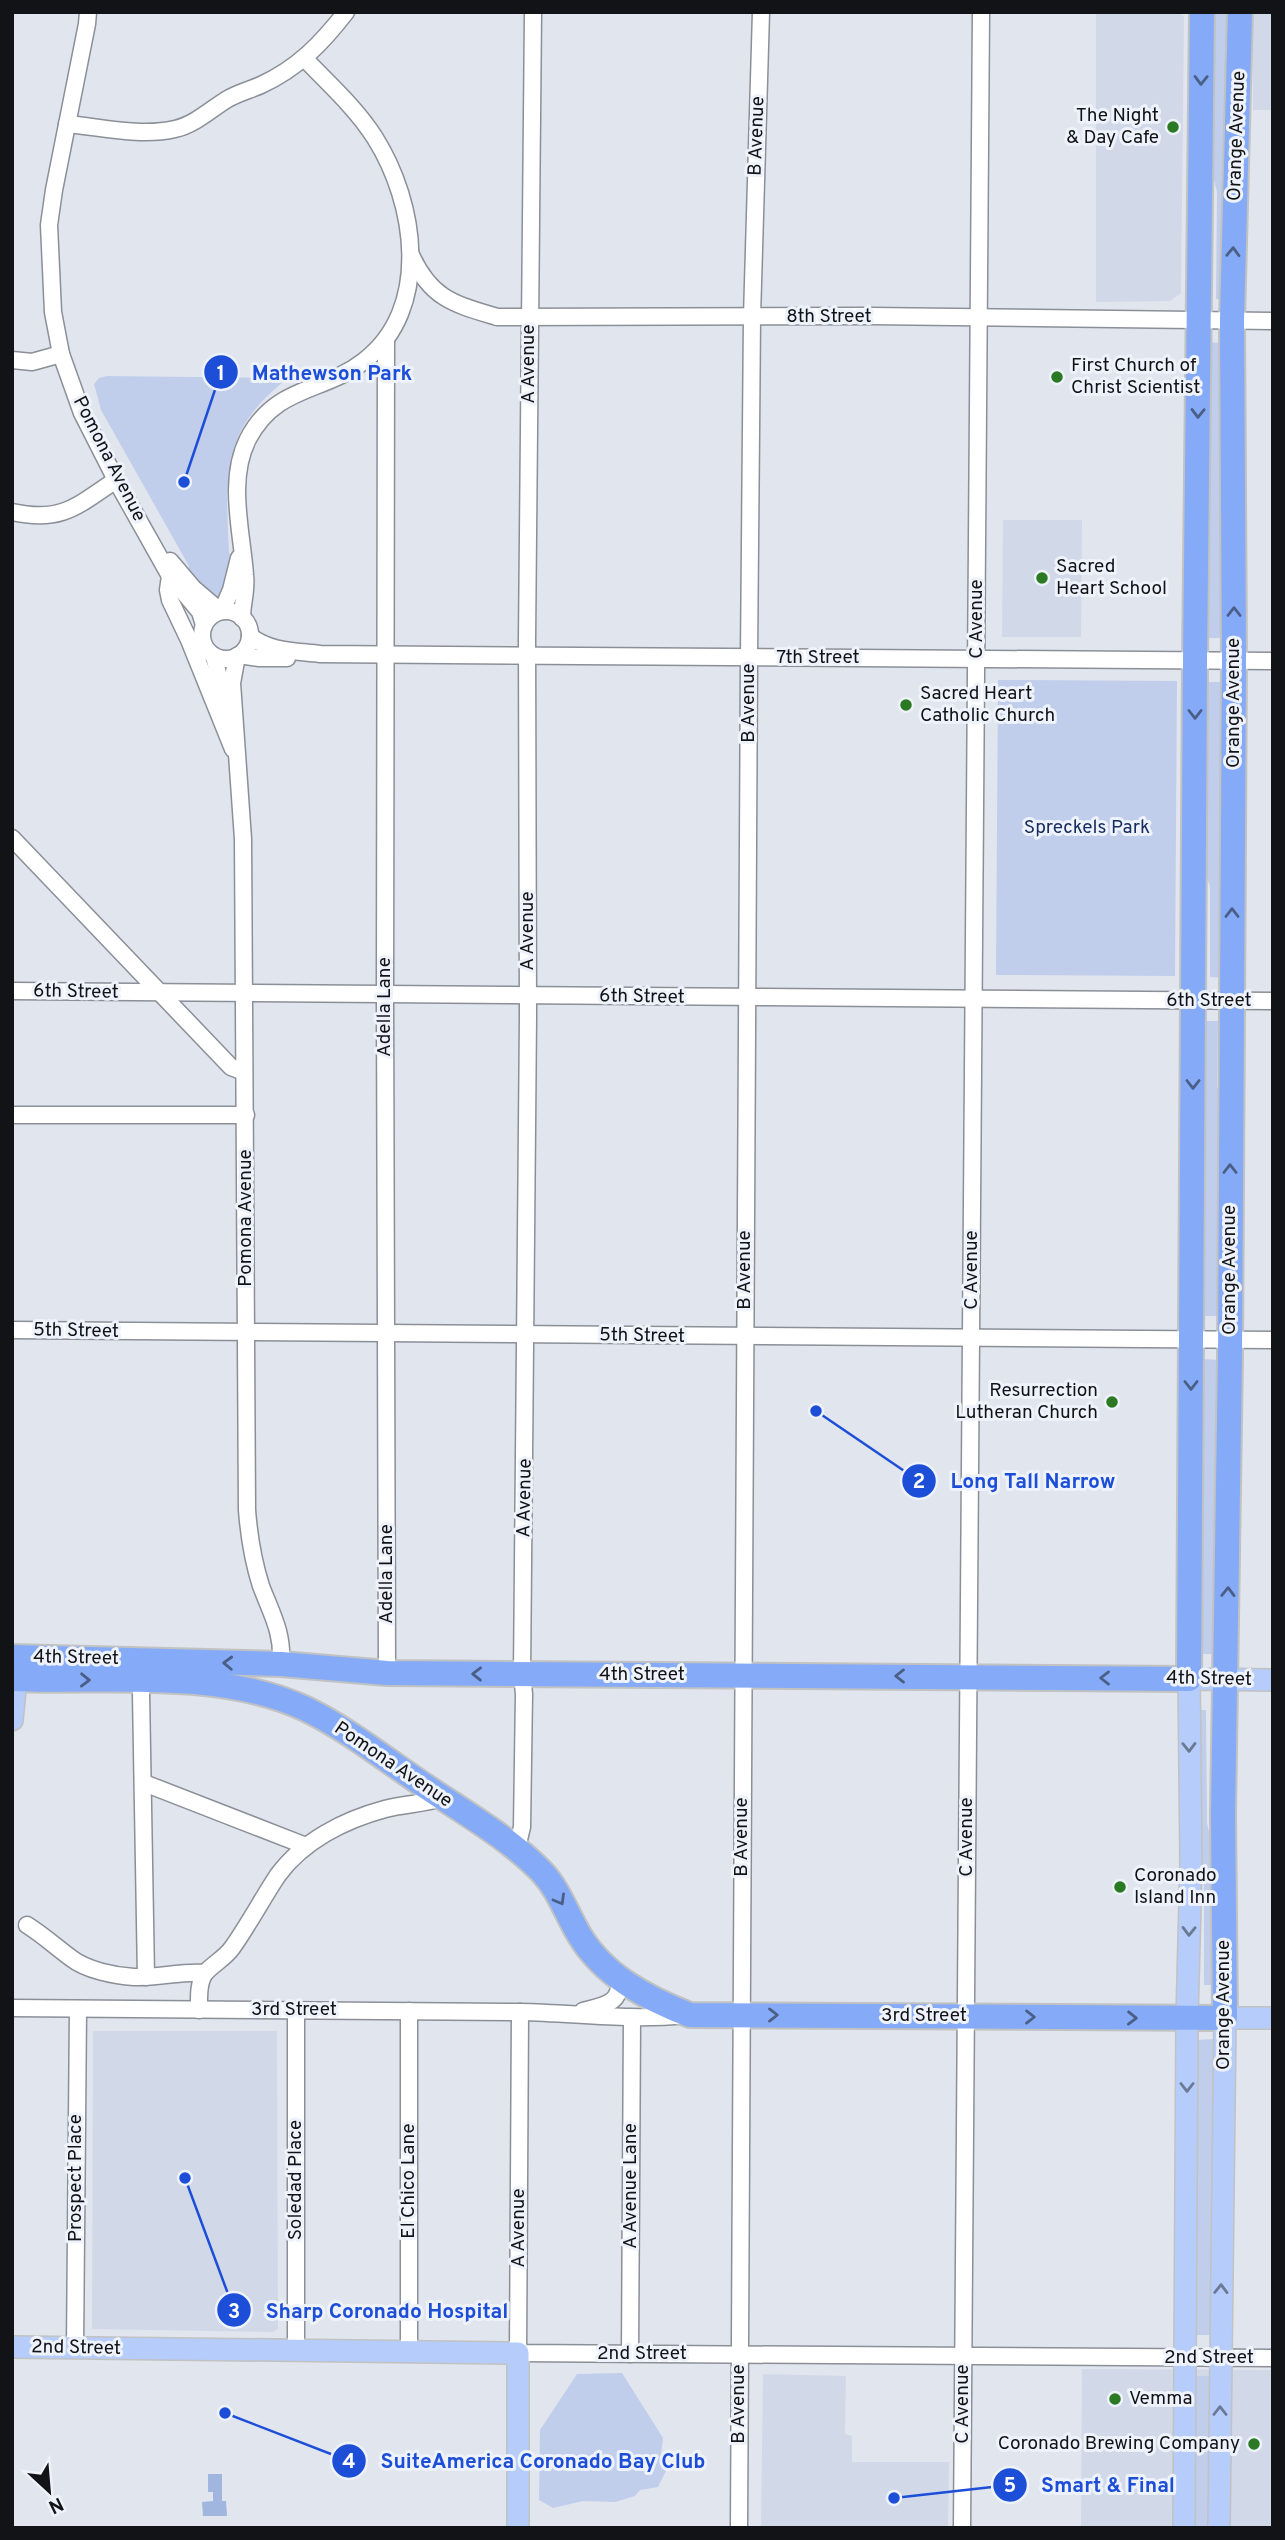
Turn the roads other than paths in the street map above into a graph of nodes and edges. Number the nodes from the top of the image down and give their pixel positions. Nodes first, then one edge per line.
1 (88, 12) edge
2 (346, 12) edge
3 (533, 12) edge
4 (761, 12) edge
5 (981, 12) edge
6 (1202, 12) edge
7 (1240, 12) edge
8 (305, 59) junction
9 (68, 124) junction
10 (411, 255) junction
11 (529, 316) junction
12 (752, 317) junction
13 (979, 319) junction
14 (1200, 320) junction
15 (1232, 320) junction
16 (1273, 321) edge
17 (386, 341) junction
18 (61, 354) junction
19 (12, 360) edge
20 (116, 480) junction
21 (12, 512) edge
22 (151, 539) junction
23 (242, 545) junction
24 (170, 576) junction
25 (221, 611) junction
26 (242, 618) junction
27 (204, 625) junction
28 (250, 636) junction
29 (320, 654) junction
30 (239, 655) junction
31 (387, 655) junction
32 (214, 656) junction
33 (527, 656) junction
34 (749, 657) junction
35 (976, 659) junction
36 (1195, 660) junction
37 (1234, 660) junction
38 (1273, 661) edge
39 (240, 766) junction
40 (12, 838) edge
41 (12, 991) edge
42 (161, 993) junction
43 (244, 994) junction
44 (385, 995) junction
45 (528, 996) junction
46 (748, 998) junction
47 (974, 999) junction
48 (1193, 1001) junction
49 (1231, 1001) junction
50 (1273, 1001) edge
51 (244, 1072) junction
52 (12, 1115) edge
53 (246, 1115) junction
54 (12, 1330) edge
55 (246, 1333) junction
56 (386, 1334) junction
57 (526, 1334) junction
58 (745, 1336) junction
59 (971, 1338) junction
60 (1191, 1339) junction
61 (1230, 1340) junction
62 (1273, 1340) edge
63 (281, 1664) junction
64 (13, 1665) edge
65 (387, 1673) junction
66 (522, 1675) junction
67 (743, 1675) junction
68 (968, 1677) junction
69 (1189, 1679) junction
70 (1227, 1680) junction
71 (1273, 1680) edge
72 (141, 1693) dead end
73 (12, 1720) edge
74 (144, 1783) junction
75 (442, 1797) junction
76 (306, 1846) junction
77 (517, 1848) junction
78 (27, 1925) dead end
79 (205, 1973) junction
80 (146, 1976) junction
81 (620, 1978) junction
82 (12, 2008) edge
83 (78, 2009) junction
84 (199, 2010) junction
85 (296, 2010) junction
86 (409, 2011) junction
87 (520, 2012) junction
88 (575, 2013) junction
89 (690, 2015) junction
90 (741, 2015) junction
91 (966, 2017) junction
92 (1225, 2018) junction
93 (1273, 2018) edge
94 (632, 2019) junction
95 (1187, 2019) junction
96 (12, 2347) edge
97 (75, 2348) junction
98 (296, 2350) junction
99 (409, 2352) junction
100 (518, 2353) junction
101 (629, 2354) junction
102 (739, 2354) junction
103 (963, 2356) junction
104 (1186, 2357) junction
105 (1220, 2358) junction
106 (1273, 2358) edge
107 (518, 2528) edge
108 (739, 2528) edge
109 (962, 2528) edge
110 (1184, 2528) edge
111 (1219, 2528) edge

1 - 9 street, Pomona Avenue
2 - 8 street
3 - 11 street, A Avenue
4 - 12 street, B Avenue
5 - 13 street, C Avenue
6 -> 14 highway, Orange Avenue
15 -> 7 highway, Orange Avenue
8 - 9 street
8 - 10 street
9 - 18 street, Pomona Avenue
10 - 11 street, 8th Street
10 - 17 street
11 - 12 street, 8th Street
11 - 33 street, A Avenue
12 - 13 street, 8th Street
12 - 34 street, B Avenue
13 - 14 street, 8th Street
13 - 35 street, C Avenue
14 - 15 street, 8th Street
14 -> 36 highway, Orange Avenue
15 - 16 street, 8th Street
37 -> 15 highway, Orange Avenue
17 - 23 street
17 - 31 street, Adella Lane
18 - 19 street
18 - 20 street, Pomona Avenue
20 - 21 street
20 - 22 street, Pomona Avenue
22 - 24 street, Pomona Avenue
22 - 25 street
23 - 25 street
23 - 26 street
24 - 27 street
24 - 39 street, Pomona Avenue
25 - 26 street
25 - 27 street
26 - 28 street
27 - 32 street
28 - 29 street, 7th Street
28 - 30 street, Pomona Avenue
29 - 30 street, 7th Street
29 - 31 street, 7th Street
30 - 32 street
30 - 39 street, Pomona Avenue
31 - 33 street, 7th Street
31 - 44 street, Adella Lane
32 - 39 street
33 - 34 street, 7th Street
33 - 45 street, A Avenue
34 - 35 street, 7th Street
34 - 46 street, B Avenue
35 - 36 street, 7th Street
35 - 47 street, C Avenue
36 - 37 street, 7th Street
36 -> 48 highway, Orange Avenue
37 - 38 street, 7th Street
49 -> 37 highway, Orange Avenue
39 - 43 street, Pomona Avenue
40 - 42 street
41 - 42 street, 6th Street
42 - 43 street, 6th Street
42 - 51 street
43 - 44 street, 6th Street
43 - 51 street, Pomona Avenue
44 - 45 street, 6th Street
44 - 56 street, Adella Lane
45 - 46 street, 6th Street
45 - 57 street, A Avenue
46 - 47 street, 6th Street
46 - 58 street, B Avenue
47 - 48 street, 6th Street
47 - 59 street, C Avenue
48 - 49 street, 6th Street
48 -> 60 highway, Orange Avenue
49 - 50 street, 6th Street
61 -> 49 highway, Orange Avenue
51 - 53 street, Pomona Avenue
52 - 53 street
53 - 55 street, Pomona Avenue
54 - 55 street, 5th Street
55 - 56 street, 5th Street
55 - 63 street, Pomona Avenue
56 - 57 street, 5th Street
56 - 65 street, Adella Lane
57 - 58 street, 5th Street
57 - 66 street, A Avenue
58 - 59 street, 5th Street
58 - 67 street, B Avenue
59 - 60 street, 5th Street
59 - 68 street, C Avenue
60 - 61 street, 5th Street
60 -> 69 highway, Orange Avenue
61 - 62 street, 5th Street
70 -> 61 highway, Orange Avenue
63 -> 64 highway, 4th Street
63 - 65 highway, 4th Street
64 - 73 main road
64 -> 75 highway, Pomona Avenue
66 -> 65 highway, 4th Street
66 - 67 highway, 4th Street
66 - 77 street, A Avenue
68 -> 67 highway, 4th Street
67 - 90 street, B Avenue
69 -> 68 highway, 4th Street
68 - 91 street, C Avenue
69 - 70 main road, 4th Street
69 -> 95 main road, Orange Avenue
70 - 71 main road, 4th Street
70 - 92 highway, Orange Avenue
72 - 74 street
74 - 76 street
74 - 80 street
75 - 76 street
75 - 77 highway, Pomona Avenue
76 - 79 street
77 -> 81 highway, Pomona Avenue
78 - 80 street
79 - 80 street
79 - 84 street
81 - 88 street, 3rd Street
81 - 89 highway, Pomona Avenue
82 - 83 street, 3rd Street
83 - 84 street, 3rd Street
83 - 97 street, Prospect Place
84 - 85 street, 3rd Street
85 - 86 street, 3rd Street
85 - 98 street, Soledad Place
86 - 87 street, 3rd Street
86 - 99 street, El Chico Lane
87 - 88 street, 3rd Street
87 - 100 street, A Avenue
88 - 94 street, 3rd Street
89 - 90 highway, 3rd Street
89 - 94 street, 3rd Street
90 -> 91 highway, 3rd Street
90 - 102 street, B Avenue
91 -> 95 highway, 3rd Street
91 - 103 street, C Avenue
92 - 93 main road, 3rd Street
92 - 95 highway, 3rd Street
105 -> 92 main road, Orange Avenue
94 - 101 street, A Avenue Lane
95 -> 104 main road, Orange Avenue
96 - 97 main road, 2nd Street
97 - 98 main road, 2nd Street
98 - 99 main road, 2nd Street
99 - 100 main road, 2nd Street
100 - 101 street, 2nd Street
100 - 107 main road, A Avenue
101 - 102 street, 2nd Street
102 - 103 street, 2nd Street
102 - 108 street, B Avenue
103 - 104 street, 2nd Street
103 - 109 street, C Avenue
104 - 105 street, 2nd Street
104 - 110 main road, Orange Avenue
105 - 106 street, 2nd Street
111 -> 105 main road, Orange Avenue

